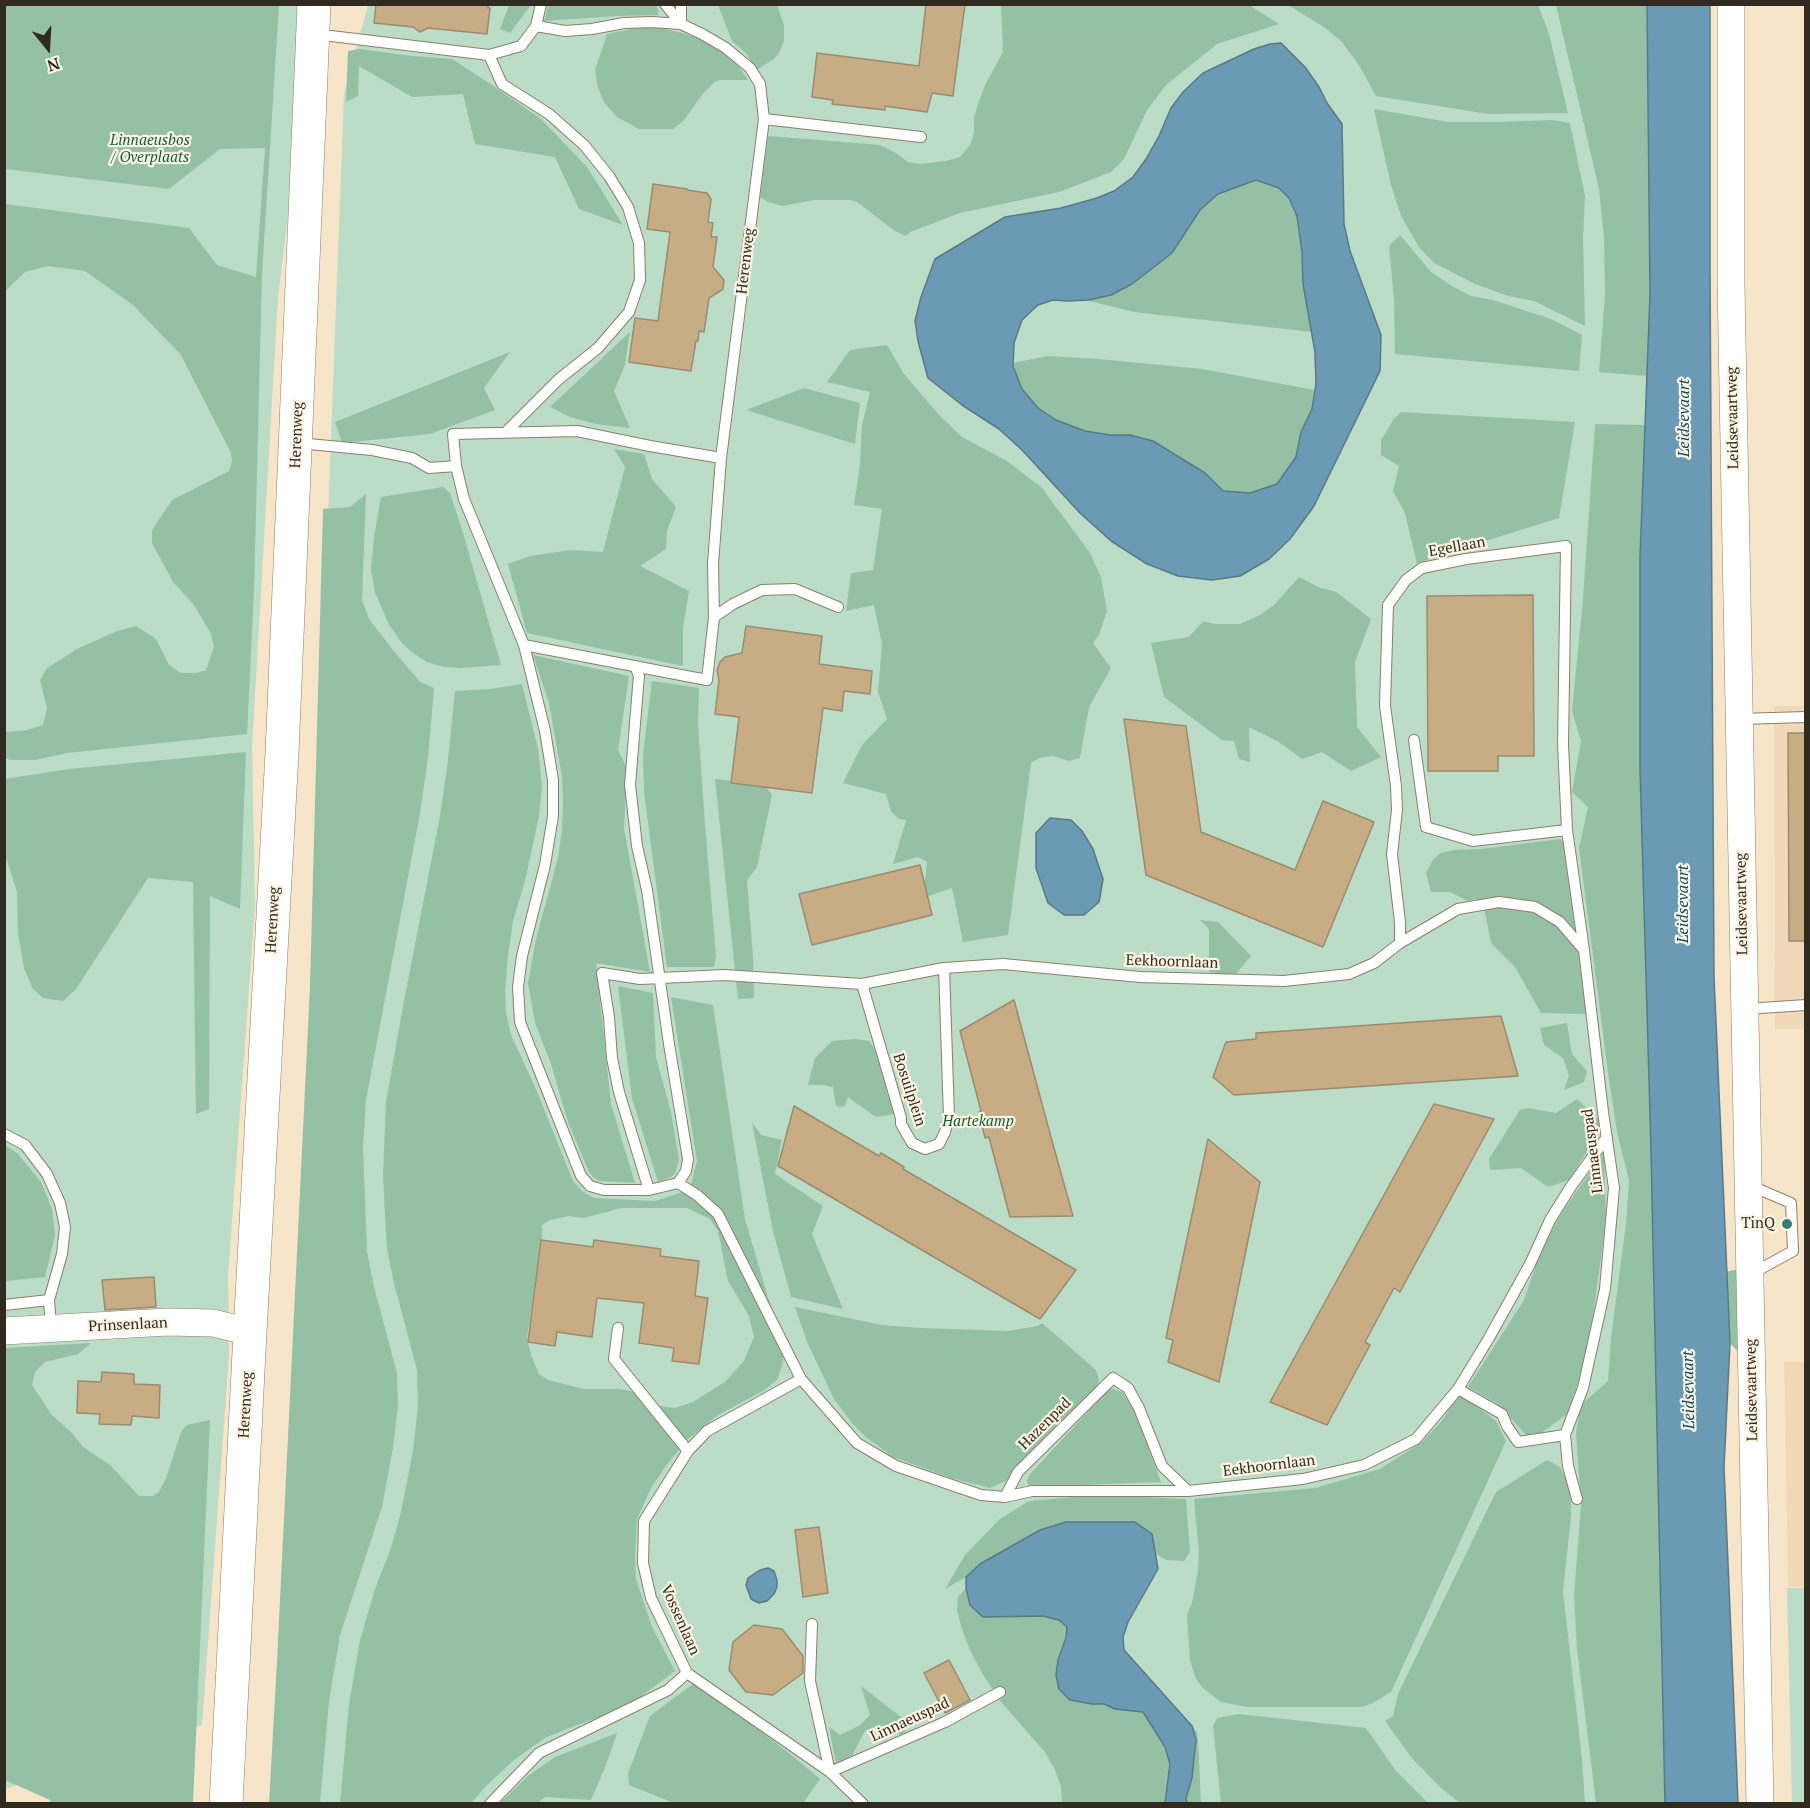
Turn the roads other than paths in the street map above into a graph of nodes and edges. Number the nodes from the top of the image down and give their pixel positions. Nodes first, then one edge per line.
1 (540, 4) edge
2 (665, 4) edge
3 (681, 4) edge
4 (1731, 4) edge
5 (313, 20) edge
6 (681, 24) junction
7 (536, 26) junction
8 (489, 55) junction
9 (764, 119) junction
10 (921, 137) dead end
11 (507, 431) junction
12 (297, 442) junction
13 (721, 458) junction
14 (456, 466) junction
15 (838, 607) dead end
16 (714, 618) junction
17 (524, 645) junction
18 (635, 666) junction
19 (1806, 717) edge
20 (1739, 719) junction
21 (1414, 740) dead end
22 (1567, 830) junction
23 (1400, 943) junction
24 (1584, 950) junction
25 (944, 968) junction
26 (660, 978) junction
27 (862, 984) junction
28 (1806, 1005) edge
29 (1744, 1009) junction
30 (4, 1134) edge
31 (1607, 1137) junction
32 (678, 1183) junction
33 (1748, 1185) junction
34 (649, 1190) junction
35 (1750, 1275) junction
36 (49, 1300) junction
37 (4, 1305) edge
38 (51, 1328) junction
39 (618, 1328) dead end
40 (4, 1331) edge
41 (250, 1332) junction
42 (801, 1379) junction
43 (1458, 1389) junction
44 (1566, 1435) junction
45 (688, 1451) junction
46 (1188, 1491) junction
47 (1005, 1497) junction
48 (1576, 1499) dead end
49 (812, 1624) dead end
50 (687, 1673) junction
51 (1000, 1692) dead end
52 (831, 1772) junction
53 (226, 1803) edge
54 (490, 1803) edge
55 (863, 1803) edge
56 (1760, 1803) edge

1 - 7 lane
2 - 6 lane
3 - 6 lane
4 - 20 street, Leidsevaartweg
5 - 8 lane, Herenweg
5 - 12 main road, Herenweg
6 - 7 lane, Herenweg
6 - 9 lane, Herenweg
7 - 8 lane, Herenweg
8 - 11 lane
9 - 10 lane
9 - 13 lane, Herenweg
11 - 13 lane
11 - 14 lane
12 - 14 lane
12 - 41 main road, Herenweg
13 - 16 lane, Herenweg
14 - 17 lane
15 - 16 lane
16 - 18 lane
17 - 18 lane
17 - 34 lane
18 - 26 lane
19 - 20 lane
20 - 29 street, Leidsevaartweg
21 - 22 lane
22 - 23 lane, Egellaan
22 - 24 lane, Linnaeuspad
23 - 24 lane, Eekhoornlaan
23 - 25 lane, Eekhoornlaan
24 - 31 lane, Linnaeuspad
25 - 27 lane, Eekhoornlaan
25 - 27 lane, Bosuilplein
26 - 27 lane, Eekhoornlaan
26 - 32 lane
26 - 34 lane, Eekhoornlaan
28 - 29 lane
29 - 33 street, Leidsevaartweg
30 - 36 lane
31 - 43 lane, Eekhoornlaan
31 - 44 lane, Linnaeuspad
32 - 34 lane
32 - 42 lane, Eekhoornlaan
33 - 35 street, Leidsevaartweg
33 - 35 lane
35 - 56 street, Leidsevaartweg
36 - 37 lane
36 - 38 lane
38 - 40 street, Prinsenlaan
38 - 41 street, Prinsenlaan
39 - 45 lane
41 - 53 main road, Herenweg
42 - 45 lane, Vossenlaan
42 - 47 lane, Eekhoornlaan
43 - 44 lane
43 - 46 lane, Eekhoornlaan
44 - 48 lane, Linnaeuspad
45 - 50 lane, Vossenlaan
46 - 47 lane, Eekhoornlaan
46 - 47 lane, Hazenpad
49 - 52 lane
50 - 52 lane
50 - 54 lane, Vossenlaan
51 - 52 lane, Linnaeuspad
52 - 55 lane

